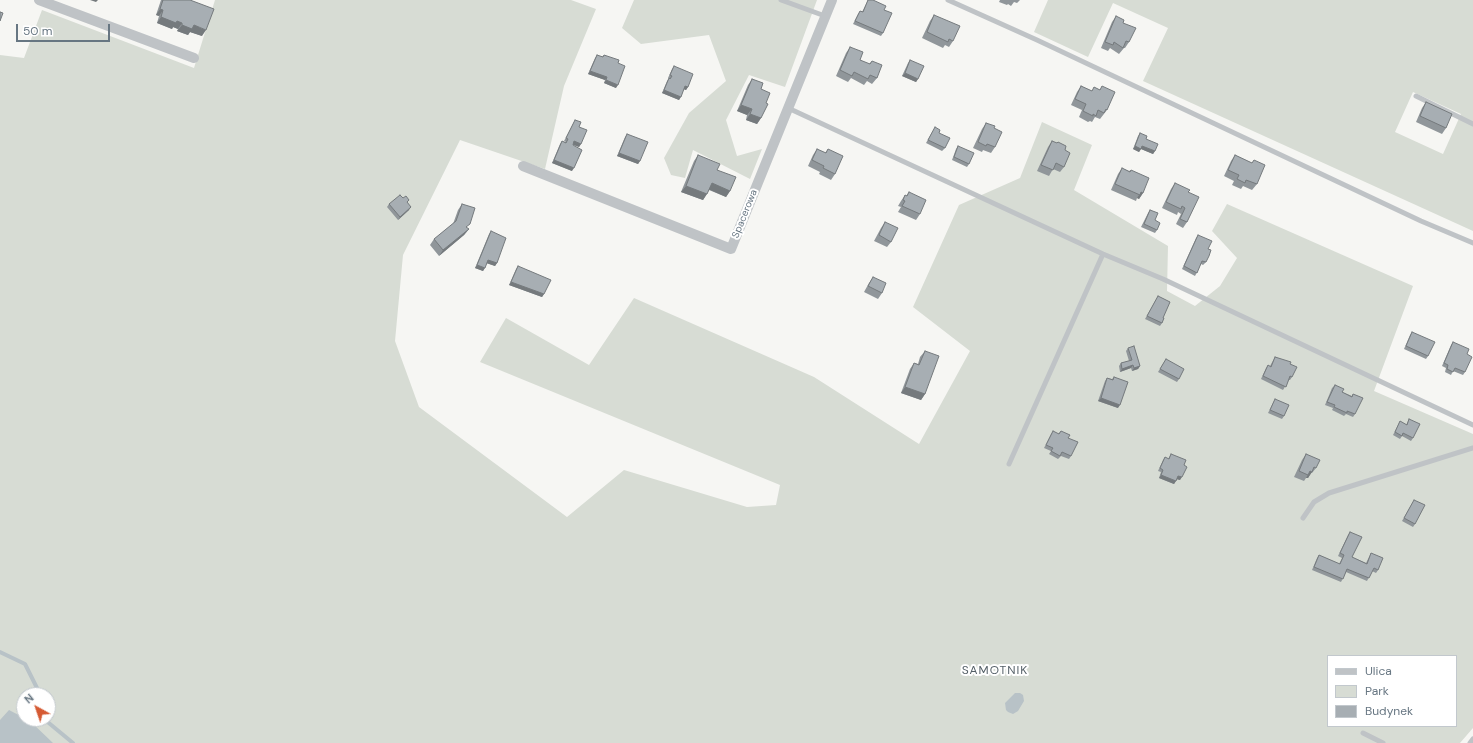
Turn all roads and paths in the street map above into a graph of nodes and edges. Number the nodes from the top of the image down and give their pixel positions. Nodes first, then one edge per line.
1 (39, 0) edge
2 (781, 0) edge
3 (832, 0) edge
4 (948, 0) edge
5 (825, 16) junction
6 (194, 58) dead end
7 (1416, 96) dead end
8 (788, 108) junction
9 (1473, 124) edge
10 (523, 166) dead end
11 (1473, 243) edge
12 (1103, 254) junction
13 (1473, 425) edge
14 (1473, 448) edge
15 (1009, 464) dead end
16 (1302, 518) dead end
17 (1363, 734) dead end
18 (1473, 739) edge
19 (1383, 743) edge
20 (1470, 743) edge

1 - 6 street
2 - 5 lane
3 - 5 street, Spacerowa
4 - 11 lane
5 - 8 street, Spacerowa
7 - 9 lane
8 - 10 street, Spacerowa
8 - 12 lane
12 - 13 lane
12 - 15 lane
14 - 16 lane
17 - 19 lane
18 - 20 lane

